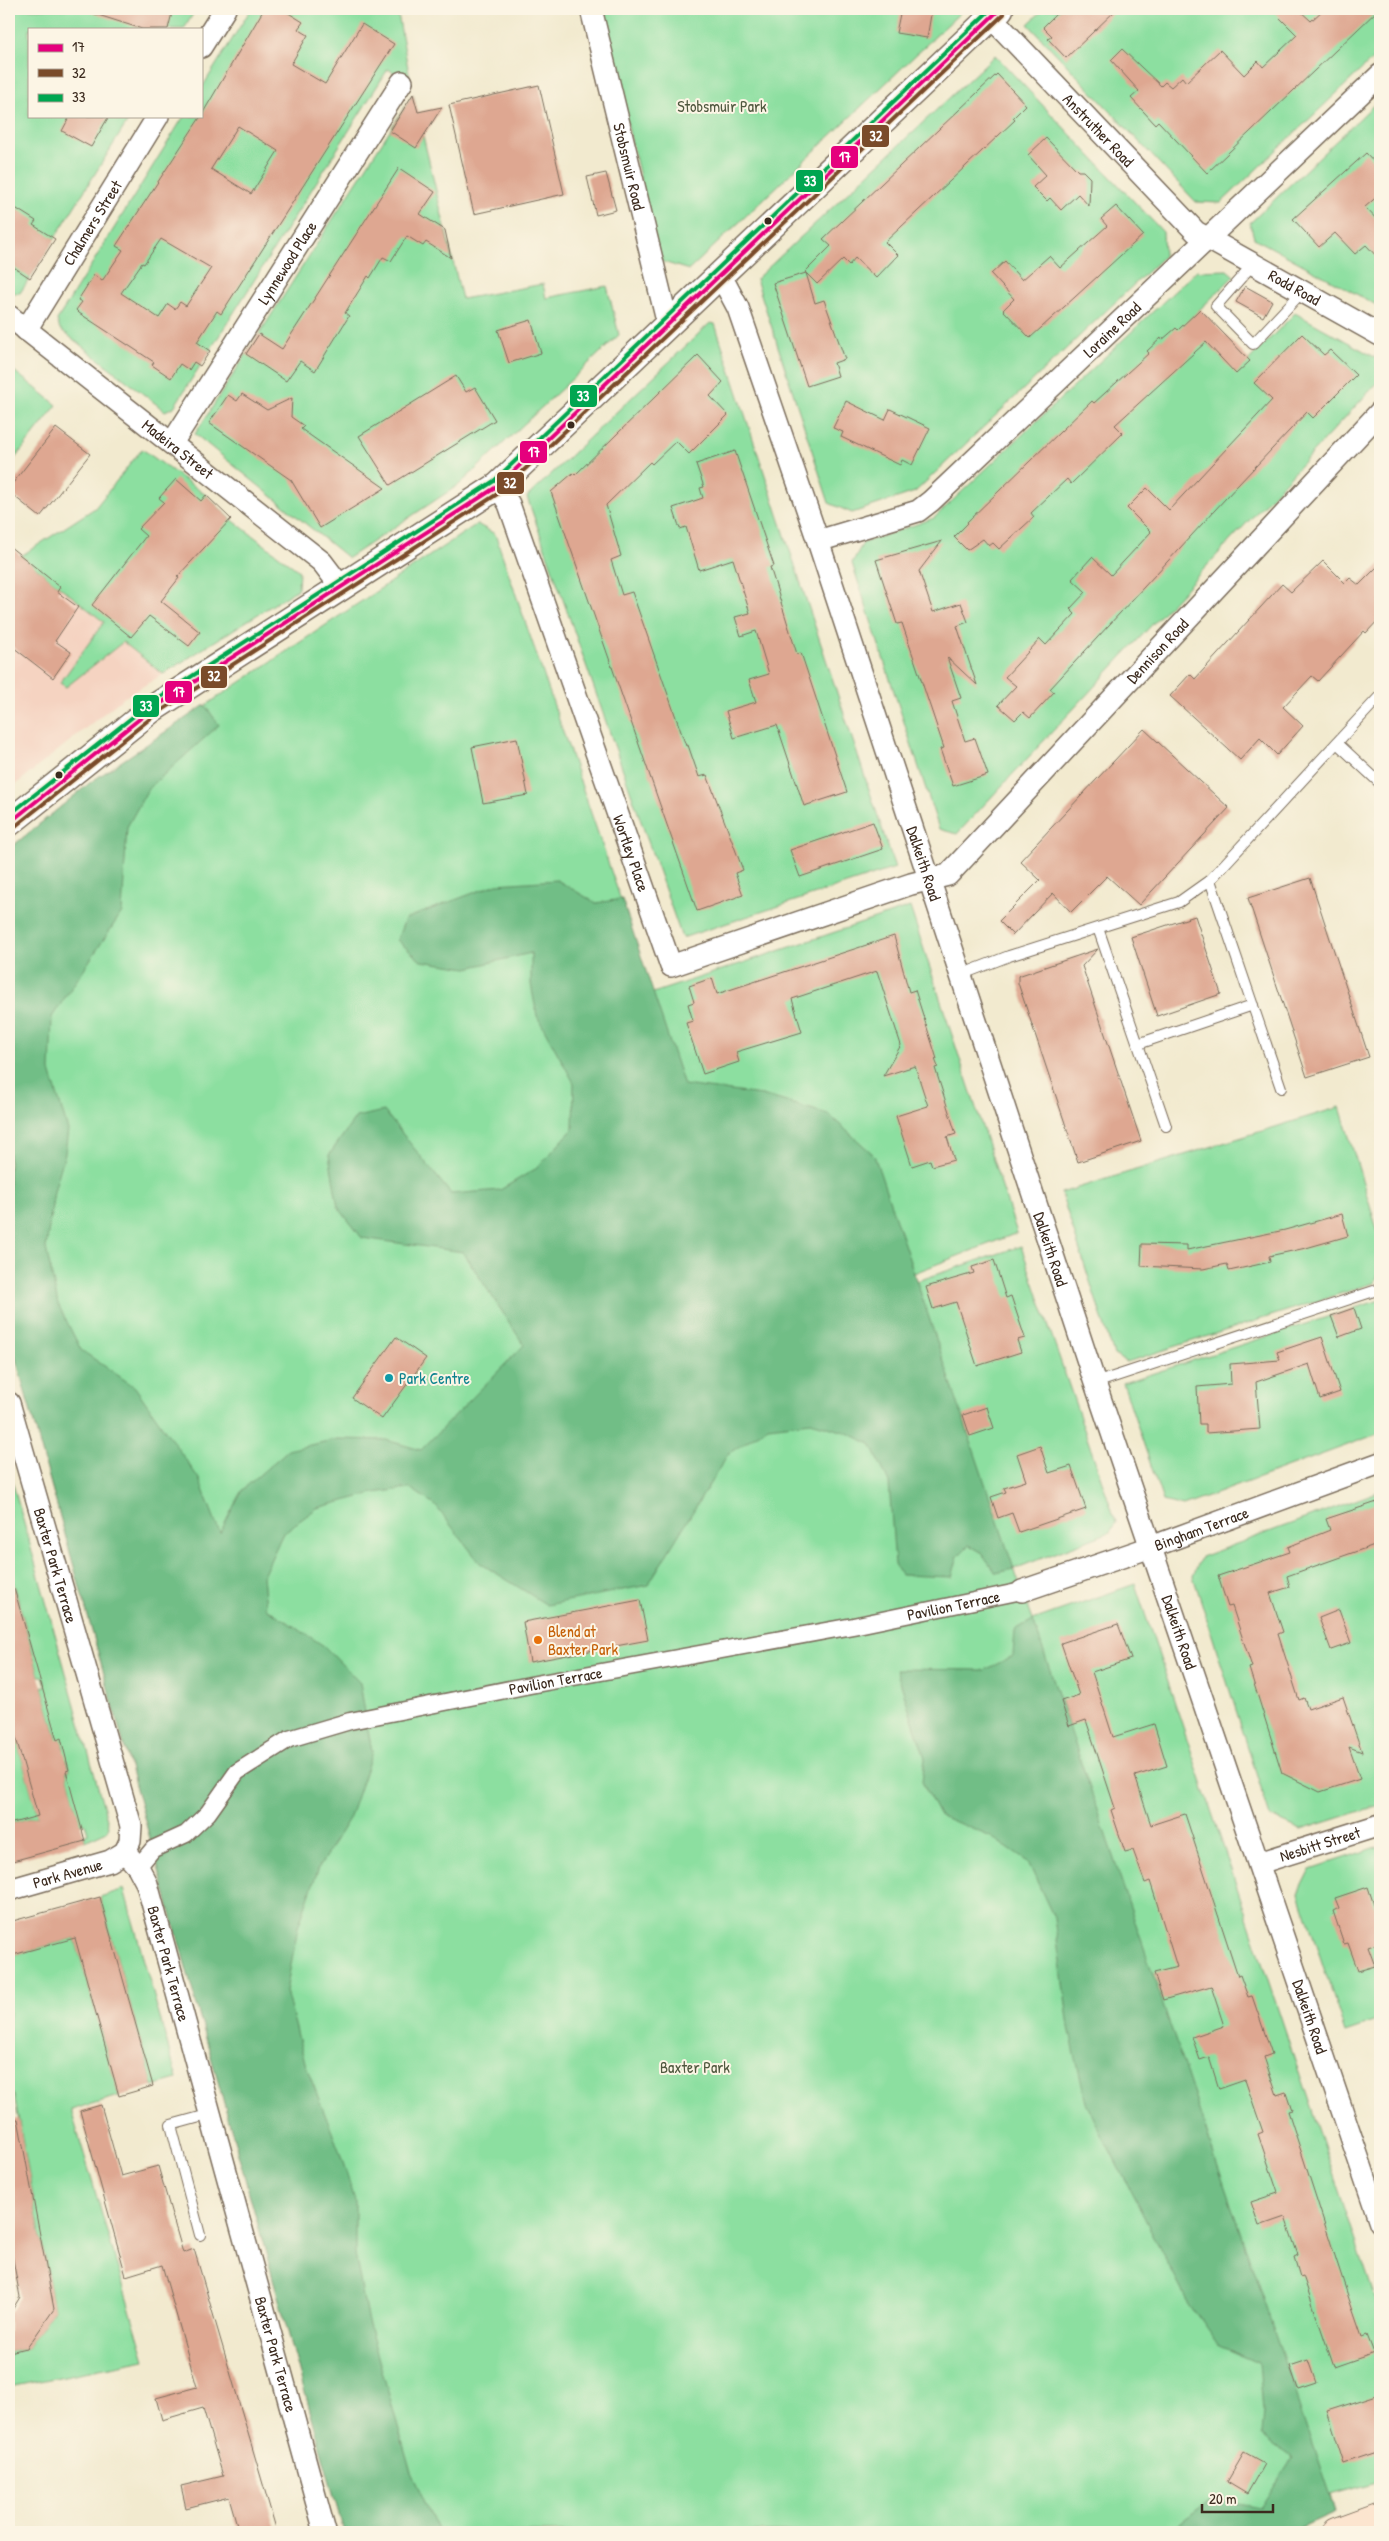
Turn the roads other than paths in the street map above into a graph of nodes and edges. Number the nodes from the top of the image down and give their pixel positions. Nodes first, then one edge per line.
1 (225, 9) edge
2 (591, 9) edge
3 (995, 13) edge
4 (202, 45) edge
5 (1380, 75) edge
6 (402, 82) dead end
7 (157, 118) edge
8 (1209, 238) junction
9 (1254, 263) junction
10 (721, 276) junction
11 (1303, 291) junction
12 (9, 316) edge
13 (668, 325) junction
14 (26, 330) junction
15 (1380, 335) edge
16 (1380, 412) edge
17 (172, 443) junction
18 (498, 486) junction
19 (818, 541) junction
20 (341, 587) junction
21 (1380, 696) edge
22 (1337, 743) junction
23 (1380, 783) edge
24 (9, 823) edge
25 (930, 880) junction
26 (1210, 880) junction
27 (1098, 928) junction
28 (960, 975) junction
29 (1252, 1005) junction
30 (1138, 1044) junction
31 (1281, 1088) dead end
32 (1166, 1126) dead end
33 (1380, 1290) edge
34 (1095, 1383) junction
35 (9, 1402) edge
36 (1380, 1463) edge
37 (1151, 1547) junction
38 (1022, 1591) joint
39 (1380, 1825) edge
40 (131, 1860) junction
41 (1259, 1864) junction
42 (9, 1890) edge
43 (211, 2114) junction
44 (1380, 2222) edge
45 (200, 2235) dead end
46 (1380, 2516) edge
47 (325, 2532) edge
48 (1336, 2532) edge

1 - 4 street
2 - 13 street, Stobsmuir Road
3 - 8 street, Anstruther Road
3 - 10 street
5 - 8 street, Loraine Road
6 - 17 street, Lynnewood Place
7 - 14 street, Chalmers Street
8 - 9 street, Rodd Road
8 - 19 street, Loraine Road
9 - 11 street, Rodd Road
9 - 11 lane
10 - 13 street
10 - 19 street, Dalkeith Road
11 - 15 street, Rodd Road
12 - 14 street, Madeira Street
13 - 18 street
14 - 17 street, Madeira Street
16 - 25 street, Dennison Road
17 - 20 street, Madeira Street
18 - 20 street
18 - 25 street, Wortley Place
19 - 25 street, Dalkeith Road
20 - 24 street
21 - 22 lane
22 - 23 lane
22 - 26 lane
25 - 28 street, Dalkeith Road
26 - 27 lane
26 - 29 lane
27 - 28 lane
27 - 30 lane
28 - 34 street, Dalkeith Road
29 - 30 lane
29 - 31 lane
30 - 32 lane
33 - 34 lane
34 - 37 street, Dalkeith Road
35 - 40 street, Baxter Park Terrace
36 - 37 street, Bingham Terrace
37 - 38 street, Bingham Terrace
37 - 41 street, Dalkeith Road
38 - 40 street, Pavilion Terrace
39 - 41 street, Nesbitt Street
40 - 42 street, Park Avenue
40 - 43 street, Baxter Park Terrace
41 - 44 street, Dalkeith Road
43 - 45 lane
43 - 47 street, Baxter Park Terrace
46 - 48 main road

